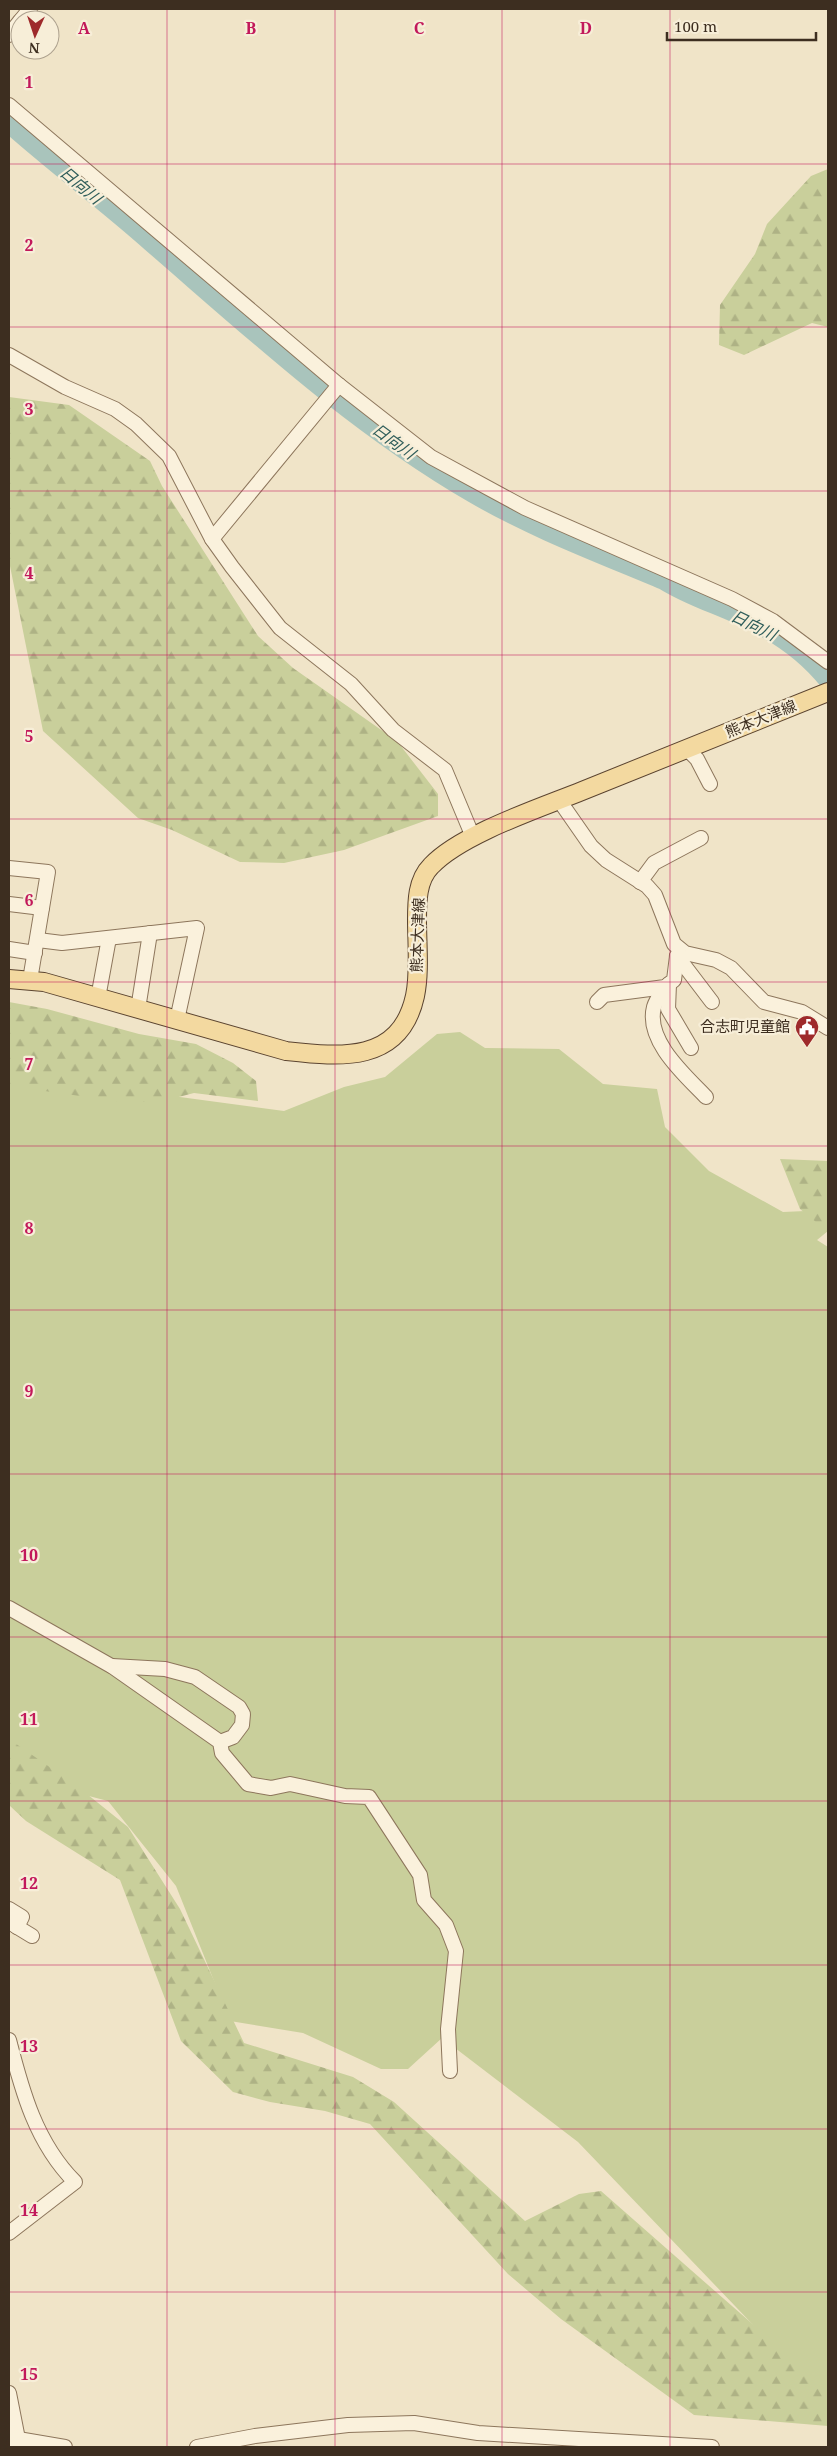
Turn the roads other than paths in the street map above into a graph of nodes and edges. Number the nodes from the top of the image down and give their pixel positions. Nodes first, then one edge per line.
1 (9, 105) edge
2 (9, 354) edge
3 (339, 385) junction
4 (212, 539) junction
5 (828, 662) edge
6 (826, 693) edge
7 (687, 749) junction
8 (710, 784) dead end
9 (560, 800) junction
10 (473, 837) junction
11 (700, 838) dead end
12 (9, 868) edge
13 (640, 882) junction
14 (9, 904) edge
15 (42, 908) junction
16 (150, 933) junction
17 (109, 938) junction
18 (36, 946) junction
19 (9, 949) edge
20 (679, 953) junction
21 (9, 979) edge
22 (30, 980) junction
23 (667, 985) junction
24 (98, 998) junction
25 (596, 1002) dead end
26 (712, 1002) dead end
27 (138, 1009) junction
28 (177, 1020) junction
29 (828, 1028) edge
30 (691, 1048) dead end
31 (706, 1097) dead end
32 (9, 1608) edge
33 (110, 1666) junction
34 (220, 1742) junction
35 (9, 1909) edge
36 (13, 1924) edge
37 (32, 1936) dead end
38 (9, 2040) edge
39 (450, 2070) dead end
40 (9, 2233) edge
41 (9, 2394) edge
42 (14, 2440) edge
43 (65, 2447) edge
44 (197, 2447) edge
45 (712, 2447) edge

1 - 3 street
2 - 4 street
3 - 4 street
3 - 5 street
4 - 10 street
6 - 7 main road, 熊本大津線
7 - 8 street
7 - 9 main road, 熊本大津線
9 - 10 main road, 熊本大津線
9 - 13 street
10 - 28 main road, 熊本大津線
11 - 13 street
12 - 15 street
13 - 20 street
14 - 15 street
15 - 18 street
16 - 17 street
16 - 27 street
16 - 28 street
17 - 18 street
17 - 24 street
18 - 19 street
18 - 22 street
20 - 23 street
20 - 26 street
20 - 29 street
21 - 22 main road, 熊本大津線
22 - 24 main road, 熊本大津線
23 - 25 street
23 - 30 street
23 - 31 street
24 - 27 main road, 熊本大津線
27 - 28 main road, 熊本大津線
32 - 33 street
33 - 34 street
33 - 34 street
34 - 39 street
35 - 36 street
36 - 37 street
38 - 40 street
41 - 42 street
42 - 43 street
44 - 45 street

